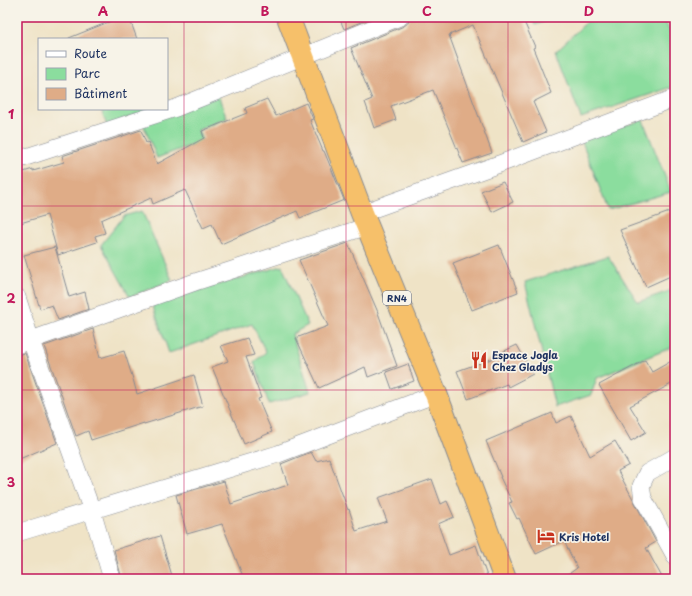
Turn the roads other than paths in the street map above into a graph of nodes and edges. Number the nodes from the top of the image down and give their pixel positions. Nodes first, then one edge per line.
1 (288, 17) edge
2 (400, 17) edge
3 (303, 56) junction
4 (675, 98) edge
5 (17, 160) edge
6 (365, 220) junction
7 (17, 297) edge
8 (24, 343) edge
9 (436, 394) junction
10 (675, 457) edge
11 (92, 511) junction
12 (17, 534) edge
13 (675, 556) edge
14 (112, 579) edge
15 (505, 579) edge

1 - 3 highway, RN4
2 - 3 street
3 - 5 street
3 - 6 highway, RN4
4 - 6 street
6 - 8 street
6 - 9 highway, RN4
7 - 8 street
8 - 11 street
9 - 11 street
9 - 15 highway, RN4
10 - 13 street
11 - 12 street
11 - 14 street

